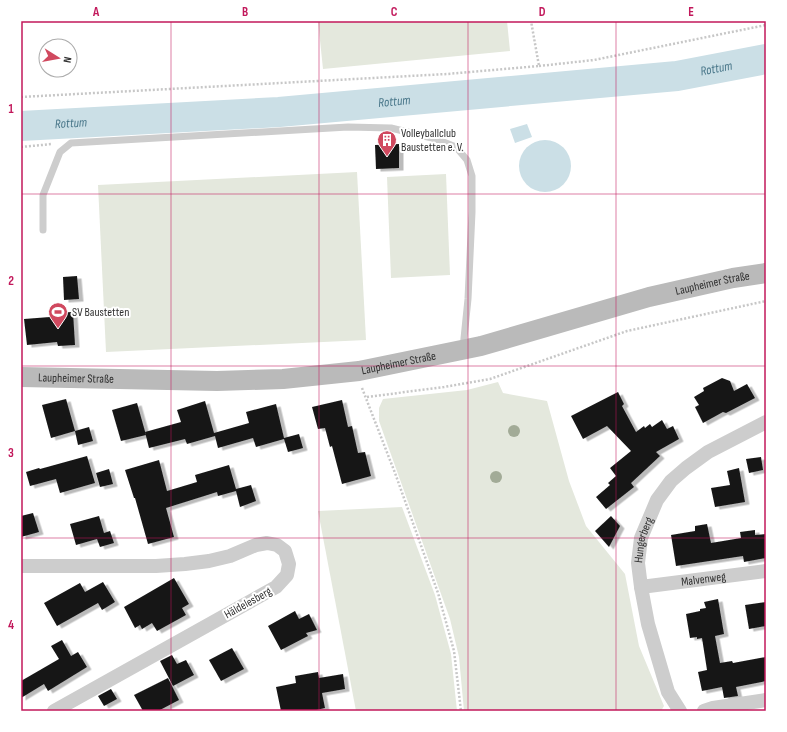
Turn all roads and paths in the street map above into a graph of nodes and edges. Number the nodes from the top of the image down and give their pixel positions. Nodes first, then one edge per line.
1 (531, 21) edge
2 (766, 25) edge
3 (539, 66) junction
4 (21, 97) edge
5 (70, 143) junction
6 (21, 147) edge
7 (43, 230) dead end
8 (766, 273) edge
9 (766, 301) edge
10 (463, 350) junction
11 (21, 376) edge
12 (766, 422) edge
13 (21, 566) edge
14 (766, 571) edge
15 (641, 588) junction
16 (766, 700) edge
17 (54, 711) edge
18 (461, 711) edge
19 (680, 711) edge
20 (704, 711) edge

1 - 3 path
2 - 3 path
3 - 4 path
5 - 6 path
5 - 7 lane
5 - 10 lane
8 - 10 street, Laupheimer Straße
9 - 18 path
10 - 11 street, Laupheimer Straße
12 - 15 street, Hungerberg
13 - 17 street, Häldelesberg
14 - 15 street, Malvenweg
15 - 19 street, Hungerberg
16 - 20 street

